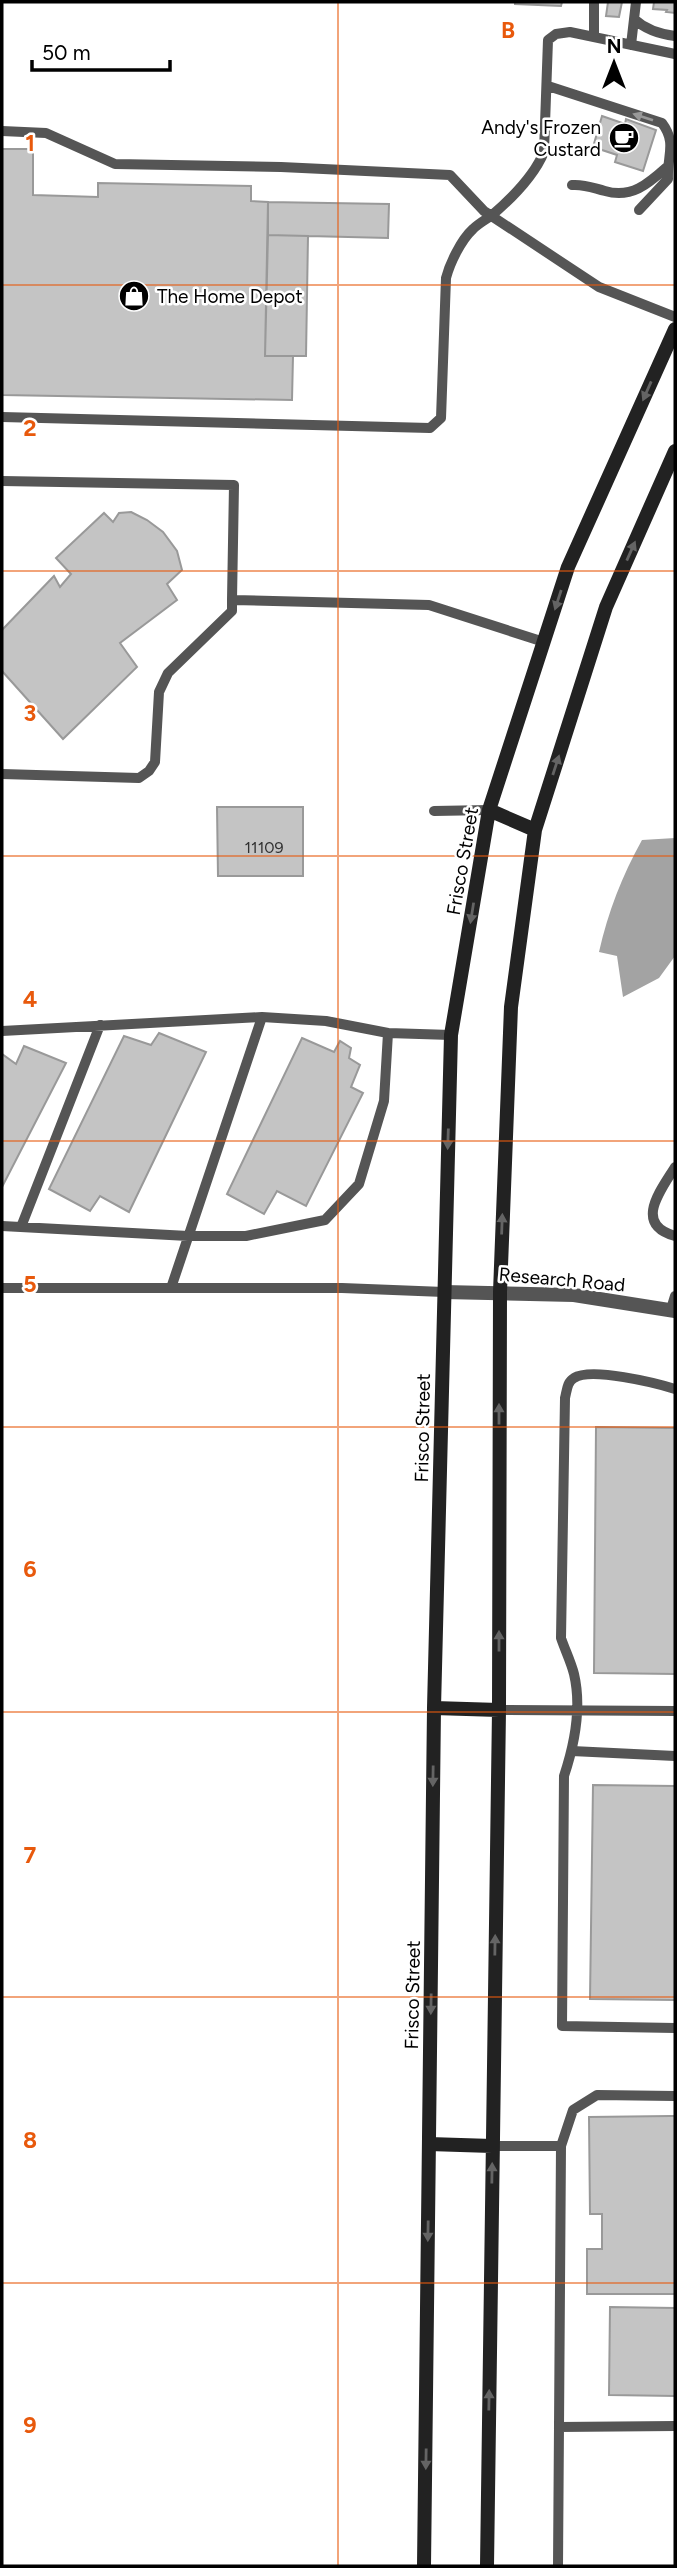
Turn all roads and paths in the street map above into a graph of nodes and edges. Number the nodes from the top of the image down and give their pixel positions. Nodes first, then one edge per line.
1 (594, 2) edge
2 (636, 2) edge
3 (634, 19) junction
4 (675, 36) edge
5 (594, 37) junction
6 (631, 45) junction
7 (675, 54) edge
8 (548, 86) junction
9 (2, 131) edge
10 (668, 166) junction
11 (572, 185) dead end
12 (639, 210) dead end
13 (491, 215) junction
14 (675, 317) edge
15 (675, 329) edge
16 (2, 418) edge
17 (675, 451) edge
18 (2, 481) edge
19 (232, 600) junction
20 (544, 642) junction
21 (2, 774) edge
22 (489, 810) junction
23 (434, 811) dead end
24 (535, 830) junction
25 (262, 1017) junction
26 (100, 1026) junction
27 (2, 1031) edge
28 (388, 1032) junction
29 (451, 1035) junction
30 (675, 1167) edge
31 (2, 1226) edge
32 (21, 1227) junction
33 (188, 1236) junction
34 (675, 1236) edge
35 (2, 1288) edge
36 (171, 1288) junction
37 (444, 1292) junction
38 (500, 1292) junction
39 (674, 1305) edge
40 (675, 1389) edge
41 (434, 1708) junction
42 (499, 1710) junction
43 (577, 1710) junction
44 (675, 1712) edge
45 (572, 1751) junction
46 (675, 1756) edge
47 (675, 2028) edge
48 (675, 2096) edge
49 (429, 2144) junction
50 (492, 2146) junction
51 (561, 2146) junction
52 (675, 2426) edge
53 (559, 2427) junction
54 (424, 2566) edge
55 (487, 2566) edge
56 (558, 2566) edge

1 - 5 lane
2 - 3 lane
3 - 4 lane
3 - 6 lane
5 - 6 lane
5 - 8 lane
6 - 7 lane
10 -> 8 lane
8 - 13 lane
9 - 13 lane
10 - 11 lane
10 - 12 lane
13 - 14 lane
13 - 16 lane
15 -> 20 street, Frisco Street
24 -> 17 street
18 - 19 lane
19 - 20 lane
19 - 21 lane
20 - 22 street, Frisco Street
22 - 23 lane
22 - 24 street
22 -> 29 street, Frisco Street
38 -> 24 street
25 - 26 lane
25 - 28 lane
25 - 33 lane
26 - 27 lane
26 - 32 lane
28 - 29 lane
28 - 33 lane
29 -> 37 street, Frisco Street
30 - 34 lane
31 - 32 lane
32 - 33 lane
33 - 36 lane
35 - 36 lane
36 - 37 lane
37 - 38 street, Research Road
37 - 41 street, Frisco Street
38 - 39 street, Research Road
42 -> 38 street
40 - 43 lane
41 - 42 street
41 -> 49 street, Frisco Street
42 - 43 lane
50 -> 42 street
43 - 44 lane
43 - 45 lane
45 - 46 lane
45 - 47 lane
48 - 51 lane
49 - 50 street
49 -> 54 street, Frisco Street
50 - 51 lane
55 -> 50 street
51 - 53 lane
52 - 53 lane
53 - 56 lane

